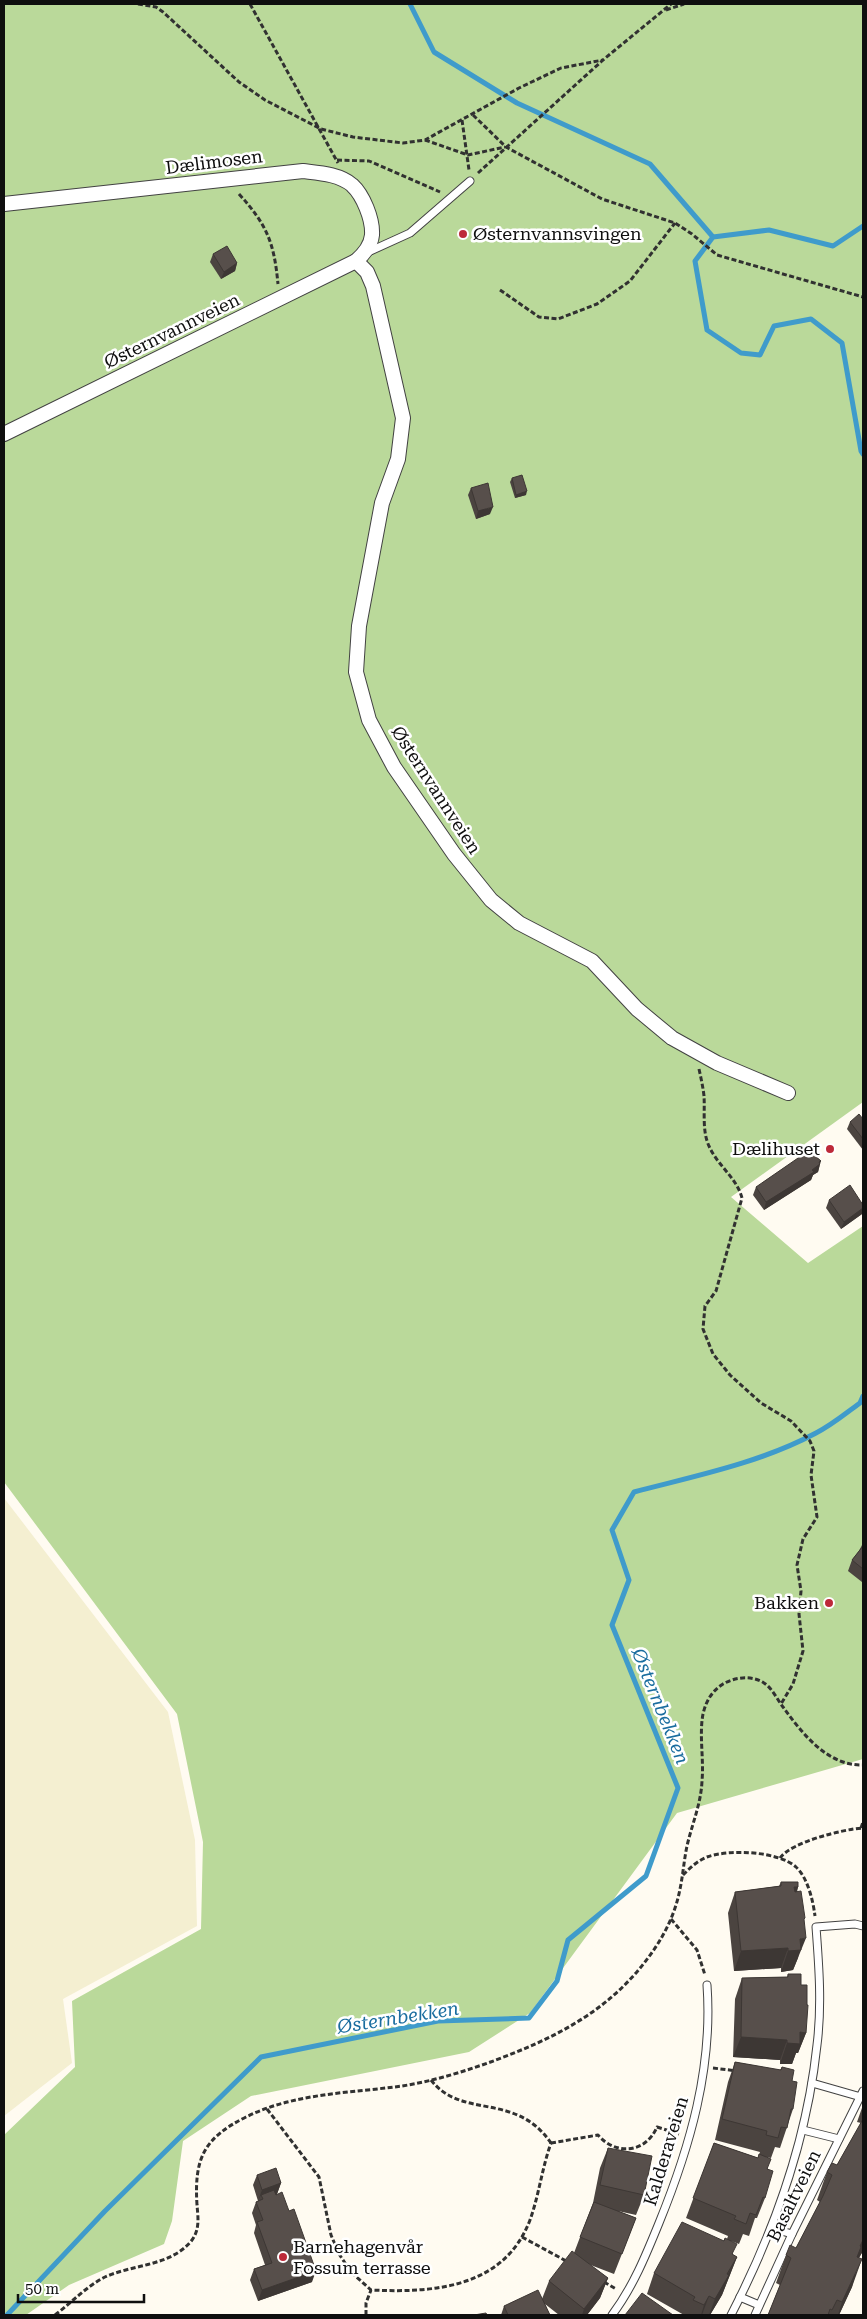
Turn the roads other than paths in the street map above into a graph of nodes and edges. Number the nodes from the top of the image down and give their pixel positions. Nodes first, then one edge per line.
1 (470, 180) road end
2 (4, 204) edge
3 (360, 257) junction
4 (4, 434) edge
5 (788, 1093) dead end
6 (863, 1926) edge
7 (707, 1985) road end
8 (812, 2083) junction
9 (862, 2094) edge
10 (803, 2130) junction
11 (839, 2139) junction
12 (771, 2228) junction
13 (792, 2234) junction
14 (740, 2297) junction
15 (759, 2305) junction
16 (612, 2315) edge
17 (731, 2315) edge
18 (755, 2315) edge

1 - 3 lane
2 - 3 street, Dælimosen
3 - 4 street, Østernvannveien
3 - 5 street, Østernvannveien
6 - 8 lane
7 - 16 lane, Kalderaveien
8 - 9 lane
8 - 10 lane
9 - 11 lane, Basaltveien
10 - 11 lane
10 - 12 lane
11 - 13 lane, Basaltveien
12 - 13 lane
12 - 14 lane
13 - 15 lane, Basaltveien
14 - 15 lane
14 - 17 lane
15 - 18 lane, Basaltveien

